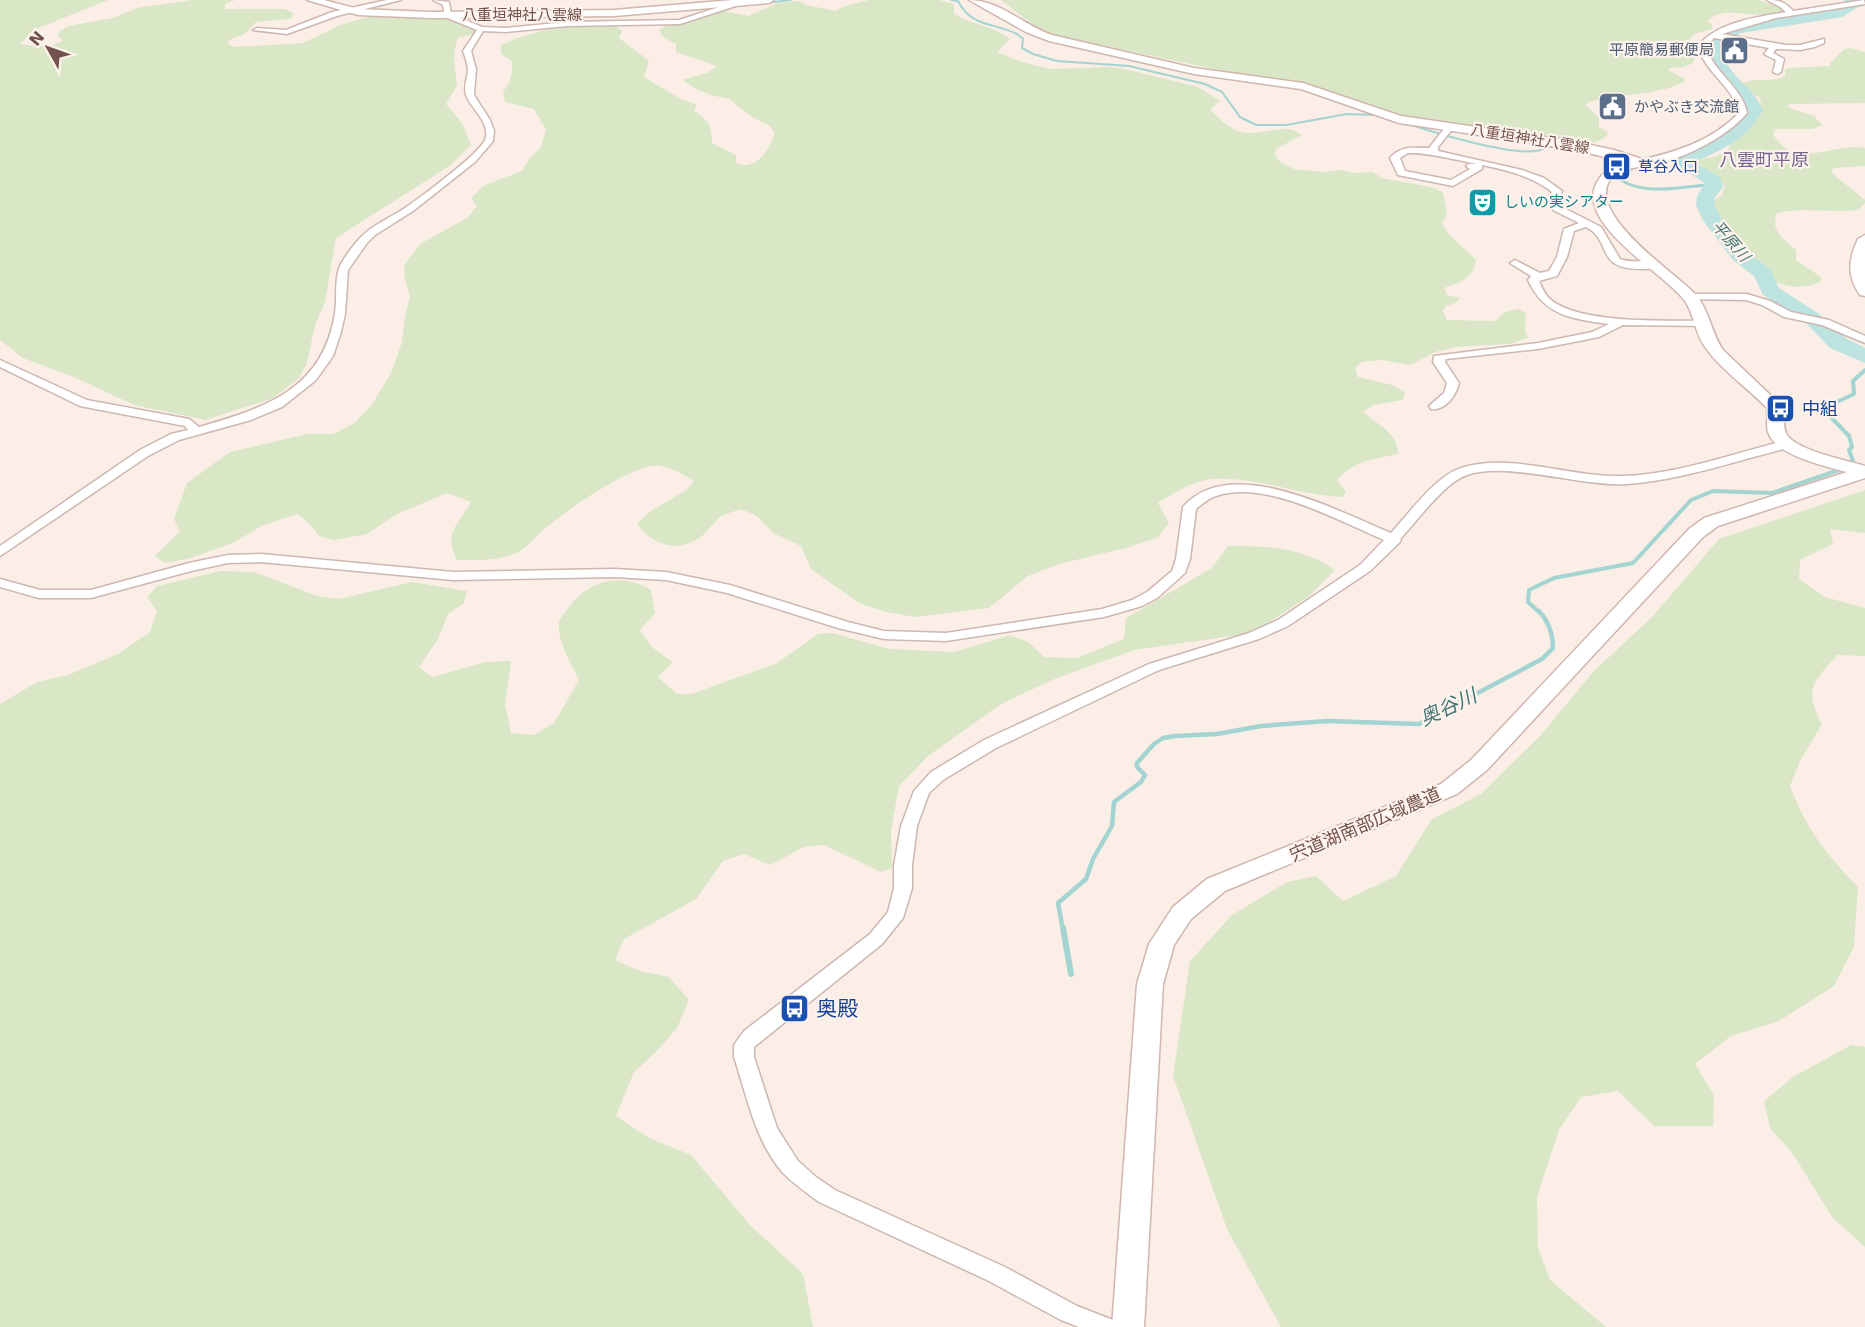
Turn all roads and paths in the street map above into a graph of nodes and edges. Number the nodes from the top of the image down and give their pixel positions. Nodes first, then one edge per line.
1 (312, 0) edge
2 (397, 0) edge
3 (437, 0) edge
4 (769, 0) edge
5 (974, 0) edge
6 (1771, 0) edge
7 (1865, 2) edge
8 (738, 4) junction
9 (348, 11) junction
10 (448, 15) junction
11 (1792, 15) junction
12 (481, 29) junction
13 (257, 30) dead end
14 (1715, 35) junction
15 (1821, 41) dead end
16 (1774, 46) junction
17 (1777, 72) dead end
18 (1445, 132) junction
19 (1432, 150) junction
20 (1633, 164) junction
21 (1471, 166) dead end
22 (1588, 224) junction
23 (1865, 239) edge
24 (1515, 262) dead end
25 (1654, 265) junction
26 (1538, 276) junction
27 (1865, 292) edge
28 (1690, 297) junction
29 (1621, 322) junction
30 (1701, 324) junction
31 (1865, 340) edge
32 (0, 363) edge
33 (1435, 406) dead end
34 (195, 430) junction
35 (1788, 444) junction
36 (1865, 472) edge
37 (1395, 539) junction
38 (0, 552) edge
39 (0, 583) edge
40 (1105, 1327) edge
41 (1128, 1327) edge

1 - 9 main road, 八重垣神社八雲線
2 - 9 street
3 - 10 street
4 - 8 main road, 八重垣神社八雲線
5 - 18 main road, 八重垣神社八雲線
6 - 11 street
7 - 11 street
8 - 10 main road, 八重垣神社八雲線
8 - 12 street
9 - 10 main road, 八重垣神社八雲線
9 - 13 street
10 - 12 street
11 - 14 street
12 - 34 street
14 - 16 street
14 - 20 street
15 - 16 street
16 - 17 street
18 - 19 street
18 - 20 main road, 八重垣神社八雲線
19 - 21 street
19 - 22 street
20 - 25 main road, 八重垣神社八雲線
22 - 25 street
22 - 26 street
23 - 27 main road
24 - 26 street
25 - 28 main road, 八重垣神社八雲線
26 - 29 street
28 - 30 main road, 八重垣神社八雲線
28 - 31 street
29 - 30 street
29 - 33 street
30 - 35 main road, 八重垣神社八雲線
32 - 34 street
34 - 38 street
35 - 36 main road
35 - 37 street
36 - 41 main road, 宍道湖南部広域農道
37 - 39 street
37 - 40 street

